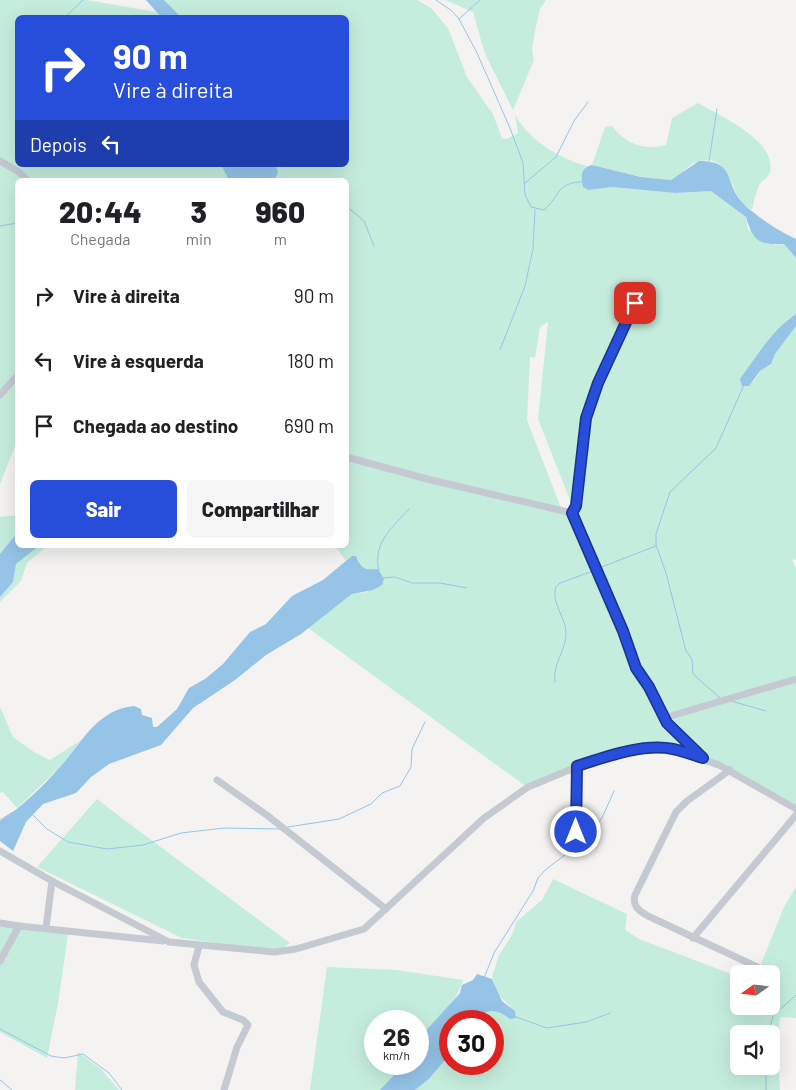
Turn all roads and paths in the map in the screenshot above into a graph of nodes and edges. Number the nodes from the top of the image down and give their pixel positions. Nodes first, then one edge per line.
1 (0, 160) edge
2 (25, 178) edge
3 (635, 303) dead end
4 (15, 378) edge
5 (15, 382) edge
6 (9, 383) junction
7 (0, 395) edge
8 (349, 458) edge
9 (572, 513) junction
10 (796, 679) edge
11 (664, 718) junction
12 (703, 758) junction
13 (577, 766) junction
14 (730, 770) junction
15 (217, 780) dead end
16 (796, 808) edge
17 (796, 815) edge
18 (576, 832) dead end
19 (0, 851) edge
20 (52, 881) junction
21 (386, 909) junction
22 (0, 923) edge
23 (19, 926) junction
24 (46, 928) junction
25 (693, 938) junction
26 (169, 942) junction
27 (199, 946) junction
28 (0, 961) edge
29 (753, 965) edge
30 (224, 1090) edge

1 - 2 street
3 - 9 street
4 - 6 street
5 - 6 street
6 - 7 street
8 - 9 street
9 - 11 street
10 - 11 street
11 - 12 street
12 - 13 street
12 - 14 street
13 - 18 street
13 - 21 street
14 - 16 street
14 - 25 street
15 - 21 street
17 - 25 street
19 - 20 street
20 - 24 street
20 - 26 street
21 - 27 street
22 - 23 street
23 - 24 street
23 - 28 street
24 - 26 street
25 - 29 street
26 - 27 street
27 - 30 street

